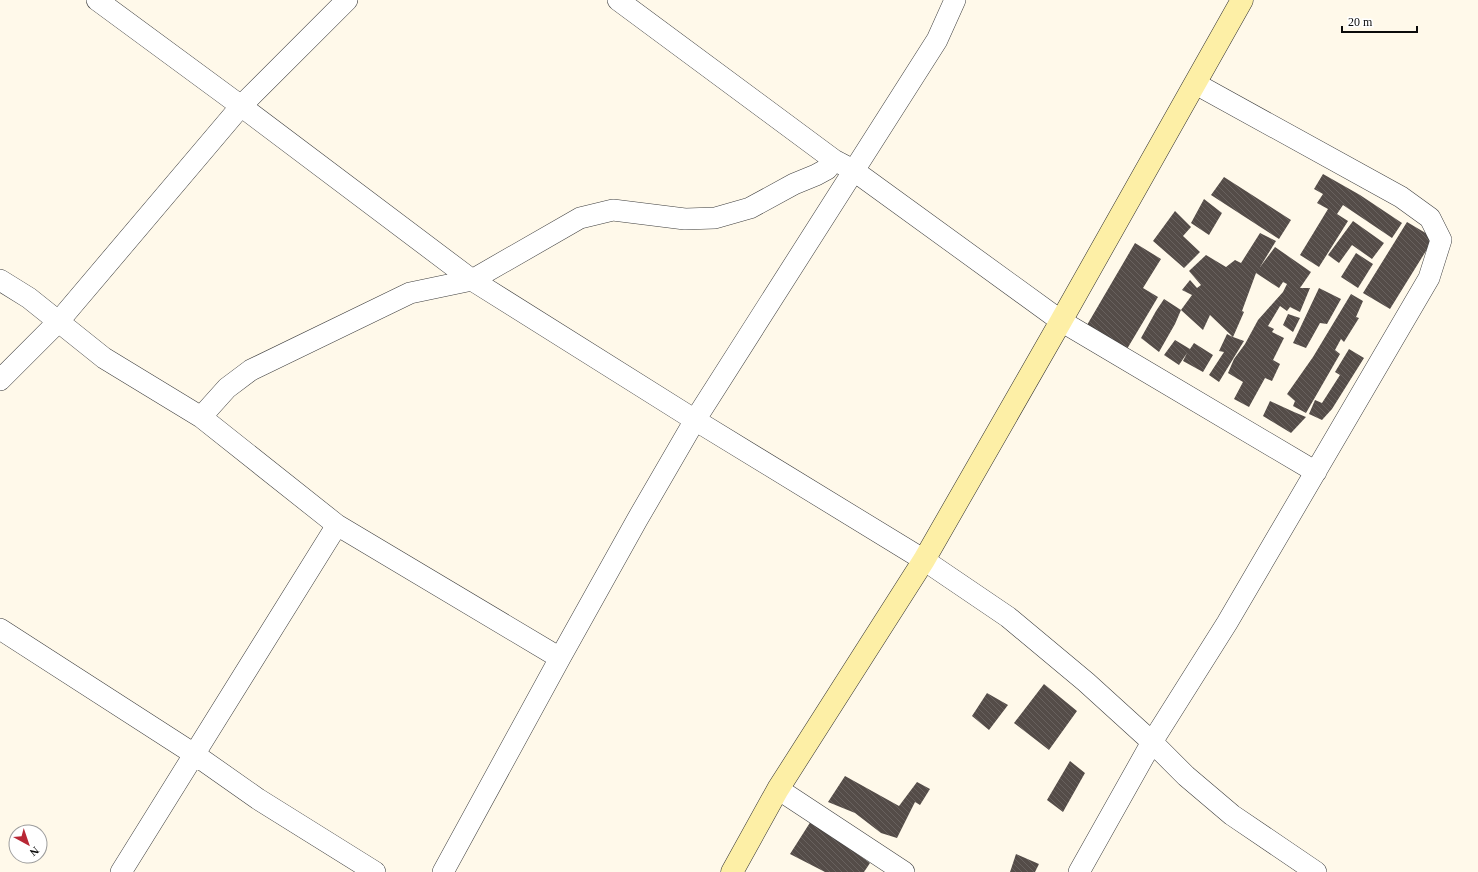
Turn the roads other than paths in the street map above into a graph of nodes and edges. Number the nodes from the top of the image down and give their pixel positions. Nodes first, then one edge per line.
1 (97, 0) edge
2 (347, 0) edge
3 (955, 0) edge
4 (1242, 0) edge
5 (633, 3) edge
6 (1196, 84) junction
7 (241, 106) junction
8 (834, 160) junction
9 (853, 170) junction
10 (0, 280) edge
11 (472, 280) junction
12 (1061, 321) junction
13 (59, 322) junction
14 (0, 380) edge
15 (201, 417) junction
16 (695, 420) junction
17 (1316, 472) junction
18 (337, 525) junction
19 (924, 560) junction
20 (0, 629) edge
21 (560, 658) junction
22 (1152, 742) junction
23 (194, 754) junction
24 (778, 789) junction
25 (121, 872) edge
26 (375, 872) edge
27 (443, 872) edge
28 (732, 872) edge
29 (904, 872) edge
30 (1079, 872) edge
31 (1316, 872) edge

1 - 7 street
2 - 7 street
3 - 9 street
4 - 6 street
5 - 8 street
6 - 12 street
6 - 17 street
7 - 11 street
7 - 13 street
8 - 9 street
8 - 11 street
9 - 12 street
9 - 16 street
10 - 13 street
11 - 15 street
11 - 16 street
12 - 17 street
12 - 19 street
13 - 14 street
13 - 15 street
15 - 18 street
16 - 19 street
16 - 21 street
17 - 22 street
18 - 21 street
18 - 23 street
19 - 22 street
19 - 24 street
20 - 23 street
21 - 27 street
22 - 30 street
22 - 31 street
23 - 25 street
23 - 26 street
24 - 28 street
24 - 29 street

